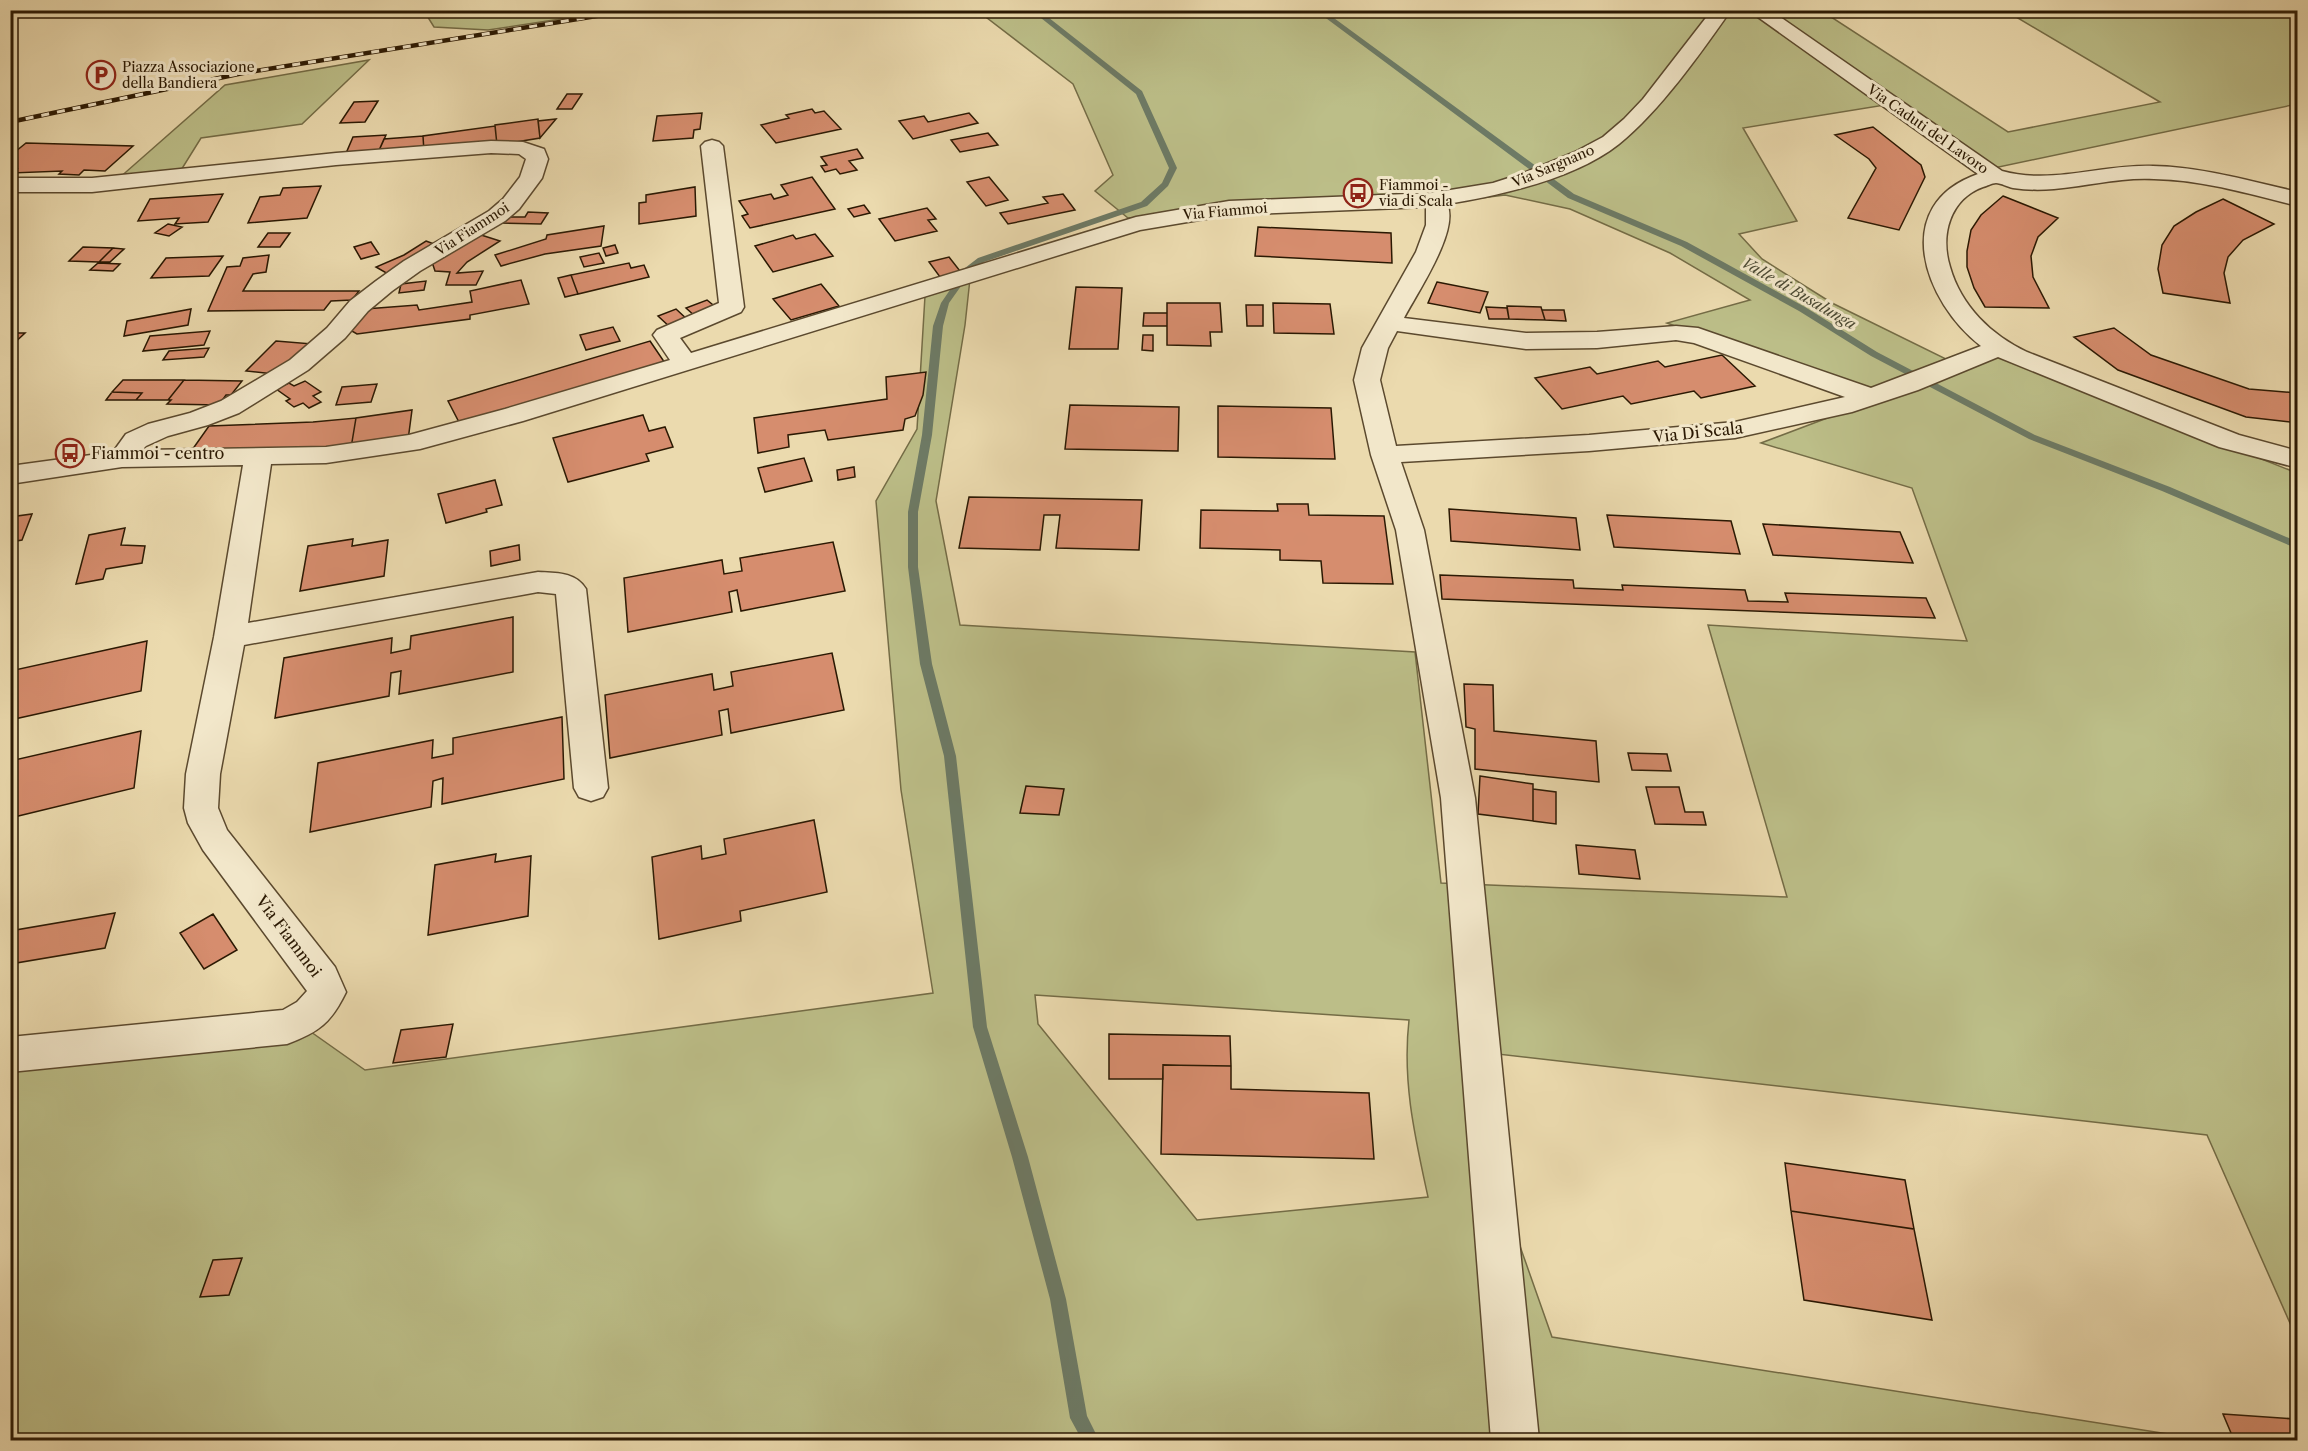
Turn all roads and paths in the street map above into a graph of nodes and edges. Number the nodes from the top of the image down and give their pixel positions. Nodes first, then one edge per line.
1 (1722, 10) edge
2 (1757, 10) edge
3 (712, 146) dead end
4 (1994, 176) junction
5 (10, 185) edge
6 (2298, 199) edge
7 (1432, 200) junction
8 (1389, 322) junction
9 (1998, 348) junction
10 (685, 363) junction
11 (1871, 397) junction
12 (1385, 455) junction
13 (258, 457) junction
14 (122, 459) junction
15 (2298, 460) edge
16 (10, 475) edge
17 (230, 637) junction
18 (591, 788) dead end
19 (10, 1054) edge
20 (1515, 1440) edge

1 - 7 street, Via Sargnano
2 - 4 street, Via Caduti del Lavoro
3 - 10 street
4 - 6 street, Via Caduti del Lavoro
4 - 9 street
5 - 14 street, Via Fiammoi
7 - 8 street
7 - 10 street, Via Fiammoi
8 - 11 street
8 - 12 street
9 - 11 street, Via Di Scala
9 - 15 street
10 - 13 street, Via Fiammoi
11 - 12 street, Via Di Scala
12 - 20 street
13 - 14 street, Via Fiammoi
13 - 17 street, Via Fiammoi
14 - 16 street
17 - 18 street
17 - 19 street, Via Fiammoi

